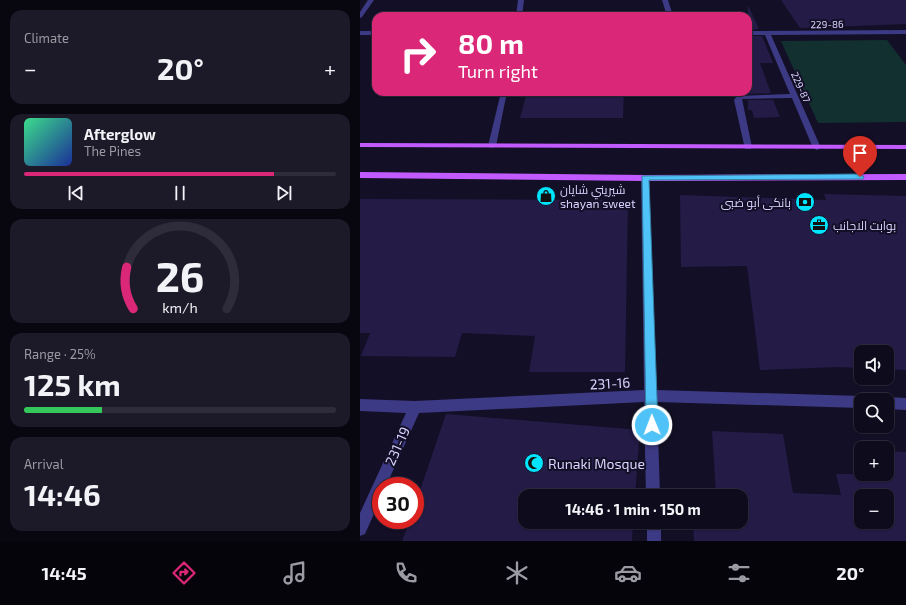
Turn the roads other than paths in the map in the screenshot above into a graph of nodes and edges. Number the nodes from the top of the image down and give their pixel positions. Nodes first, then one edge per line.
1 (371, 0) edge
2 (521, 0) edge
3 (666, 0) edge
4 (520, 12) edge
5 (669, 12) edge
6 (360, 16) edge
7 (904, 32) edge
8 (360, 33) edge
9 (372, 33) edge
10 (752, 34) edge
11 (767, 34) junction
12 (906, 39) edge
13 (503, 96) edge
14 (795, 96) junction
15 (360, 145) edge
16 (492, 146) junction
17 (748, 147) junction
18 (906, 147) edge
19 (817, 148) junction
20 (360, 175) edge
21 (906, 177) edge
22 (645, 178) junction
23 (651, 396) junction
24 (854, 402) edge
25 (894, 403) edge
26 (906, 404) edge
27 (360, 405) edge
28 (415, 407) junction
29 (653, 489) edge
30 (360, 529) edge
31 (654, 529) edge
32 (654, 541) edge

1 - 6 street
2 - 4 street
3 - 5 street
7 - 11 street, 229-86
7 - 12 street
8 - 9 street
10 - 11 street, 229-86
11 - 14 street, 229-87
13 - 16 street
14 - 17 street
14 - 19 street, 229-87
15 - 16 main road
16 - 17 main road
17 - 19 main road
18 - 19 main road
20 - 22 main road
21 - 22 main road
22 - 23 street
23 - 24 street, 231-16
23 - 28 street, 231-16
23 - 29 street
25 - 26 street
27 - 28 street, 231-16
28 - 30 street, 231-19
31 - 32 street

